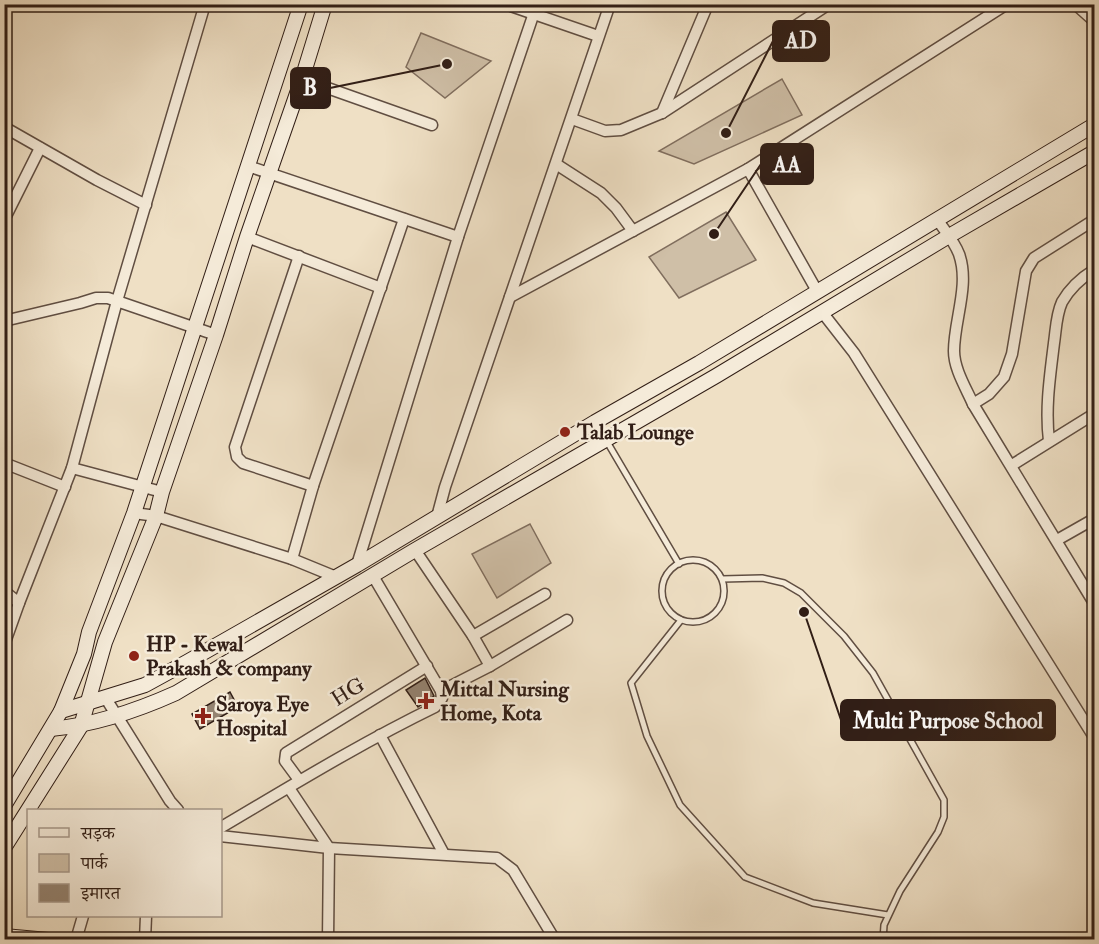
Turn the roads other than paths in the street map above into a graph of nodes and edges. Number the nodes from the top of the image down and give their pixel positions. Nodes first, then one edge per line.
1 (204, 4) edge
2 (301, 4) edge
3 (325, 4) edge
4 (505, 4) edge
5 (610, 4) edge
6 (708, 4) edge
7 (829, 4) edge
8 (1007, 4) edge
9 (1075, 4) edge
10 (535, 9) edge
11 (1095, 21) edge
12 (598, 36) junction
13 (302, 79) junction
14 (662, 113) junction
15 (572, 119) junction
16 (432, 125) dead end
17 (1095, 125) edge
18 (4, 127) edge
19 (40, 148) junction
20 (1095, 152) edge
21 (556, 164) junction
22 (248, 166) junction
23 (748, 169) junction
24 (269, 173) junction
25 (146, 205) junction
26 (404, 219) junction
27 (936, 219) junction
28 (4, 220) edge
29 (1095, 220) edge
30 (633, 231) junction
31 (949, 236) junction
32 (247, 237) junction
33 (458, 237) junction
34 (298, 256) junction
35 (1095, 270) edge
36 (381, 288) junction
37 (817, 291) junction
38 (510, 297) junction
39 (117, 300) junction
40 (822, 312) junction
41 (4, 321) edge
42 (195, 327) junction
43 (216, 335) junction
44 (973, 404) junction
45 (1095, 414) edge
46 (595, 422) junction
47 (605, 439) junction
48 (1049, 441) junction
49 (4, 463) edge
50 (1011, 465) junction
51 (72, 468) junction
52 (142, 486) junction
53 (313, 486) junction
54 (65, 487) junction
55 (162, 492) junction
56 (134, 513) junction
57 (156, 516) junction
58 (437, 517) junction
59 (1095, 519) edge
60 (1057, 540) junction
61 (415, 550) junction
62 (292, 559) junction
63 (679, 564) junction
64 (357, 565) junction
65 (373, 576) junction
66 (336, 577) junction
67 (722, 579) junction
68 (4, 591) edge
69 (545, 594) dead end
70 (19, 603) junction
71 (1095, 603) edge
72 (567, 620) dead end
73 (681, 620) junction
74 (473, 636) junction
75 (4, 645) edge
76 (427, 666) junction
77 (490, 666) junction
78 (441, 691) junction
79 (105, 697) junction
80 (88, 704) junction
81 (62, 711) junction
82 (116, 716) junction
83 (81, 726) junction
84 (51, 729) junction
85 (380, 735) junction
86 (1095, 736) edge
87 (299, 780) junction
88 (10, 786) edge
89 (289, 788) junction
90 (4, 806) edge
91 (167, 806) edge
92 (29, 809) edge
93 (27, 812) edge
94 (222, 827) edge
95 (222, 836) edge
96 (4, 848) edge
97 (329, 848) junction
98 (444, 854) junction
99 (888, 915) junction
100 (82, 917) edge
101 (146, 917) edge
102 (4, 936) edge
103 (48, 939) edge
104 (76, 939) edge
105 (145, 939) edge
106 (328, 939) edge
107 (555, 939) edge
108 (883, 939) edge

1 - 25 street
2 - 22 street
3 - 13 street
4 - 10 street
5 - 12 street
6 - 14 street
7 - 14 street
8 - 23 street
9 - 11 street
10 - 12 street
10 - 33 street
12 - 15 street
13 - 16 street
13 - 24 street
14 - 15 street
15 - 21 street
17 - 27 street
18 - 19 street
19 - 25 street
19 - 28 street
20 - 31 street
21 - 30 street
21 - 38 street
22 - 24 street
22 - 42 street
23 - 30 street
23 - 37 street
24 - 26 street
24 - 32 street
25 - 39 street
26 - 33 street
26 - 36 street
27 - 31 street
27 - 37 street
29 - 44 street
30 - 38 street
31 - 40 street
31 - 44 street
32 - 34 street
32 - 43 street
33 - 64 street
34 - 36 street
34 - 53 street
35 - 48 street
36 - 53 street
37 - 46 street
38 - 58 street
39 - 41 street
39 - 42 street
39 - 51 street
40 - 47 street
40 - 86 street
42 - 43 street
42 - 52 street
43 - 55 street
44 - 50 street
45 - 48 street
46 - 47 lane
46 - 58 street
47 - 61 street
47 - 63 lane
48 - 50 street
49 - 54 street
50 - 60 street
51 - 52 street
51 - 54 street
52 - 55 street
52 - 56 street
53 - 62 street
54 - 70 street
55 - 57 street
56 - 57 street
56 - 81 street
57 - 62 street
57 - 80 street
58 - 64 street
59 - 60 street
60 - 71 street
61 - 65 street
61 - 74 street
62 - 66 street
63 - 67 lane
63 - 73 lane
64 - 66 street
65 - 76 street
65 - 82 street
66 - 79 street
67 - 73 lane
67 - 99 lane
68 - 70 street
69 - 74 street
70 - 75 street
72 - 77 street
73 - 99 lane
74 - 77 street
76 - 78 street
76 - 87 street, HG
77 - 78 street
78 - 85 street
79 - 80 street
79 - 82 street
80 - 81 street
80 - 83 street
81 - 84 street
82 - 83 street
82 - 91 street
83 - 84 street
83 - 92 street
84 - 88 street
85 - 87 street
85 - 98 street
87 - 89 street
88 - 90 street
89 - 94 street
89 - 97 street
93 - 96 street
95 - 97 street
97 - 98 street
97 - 106 street
98 - 107 street
99 - 108 lane
100 - 104 street
101 - 105 street
102 - 103 street

